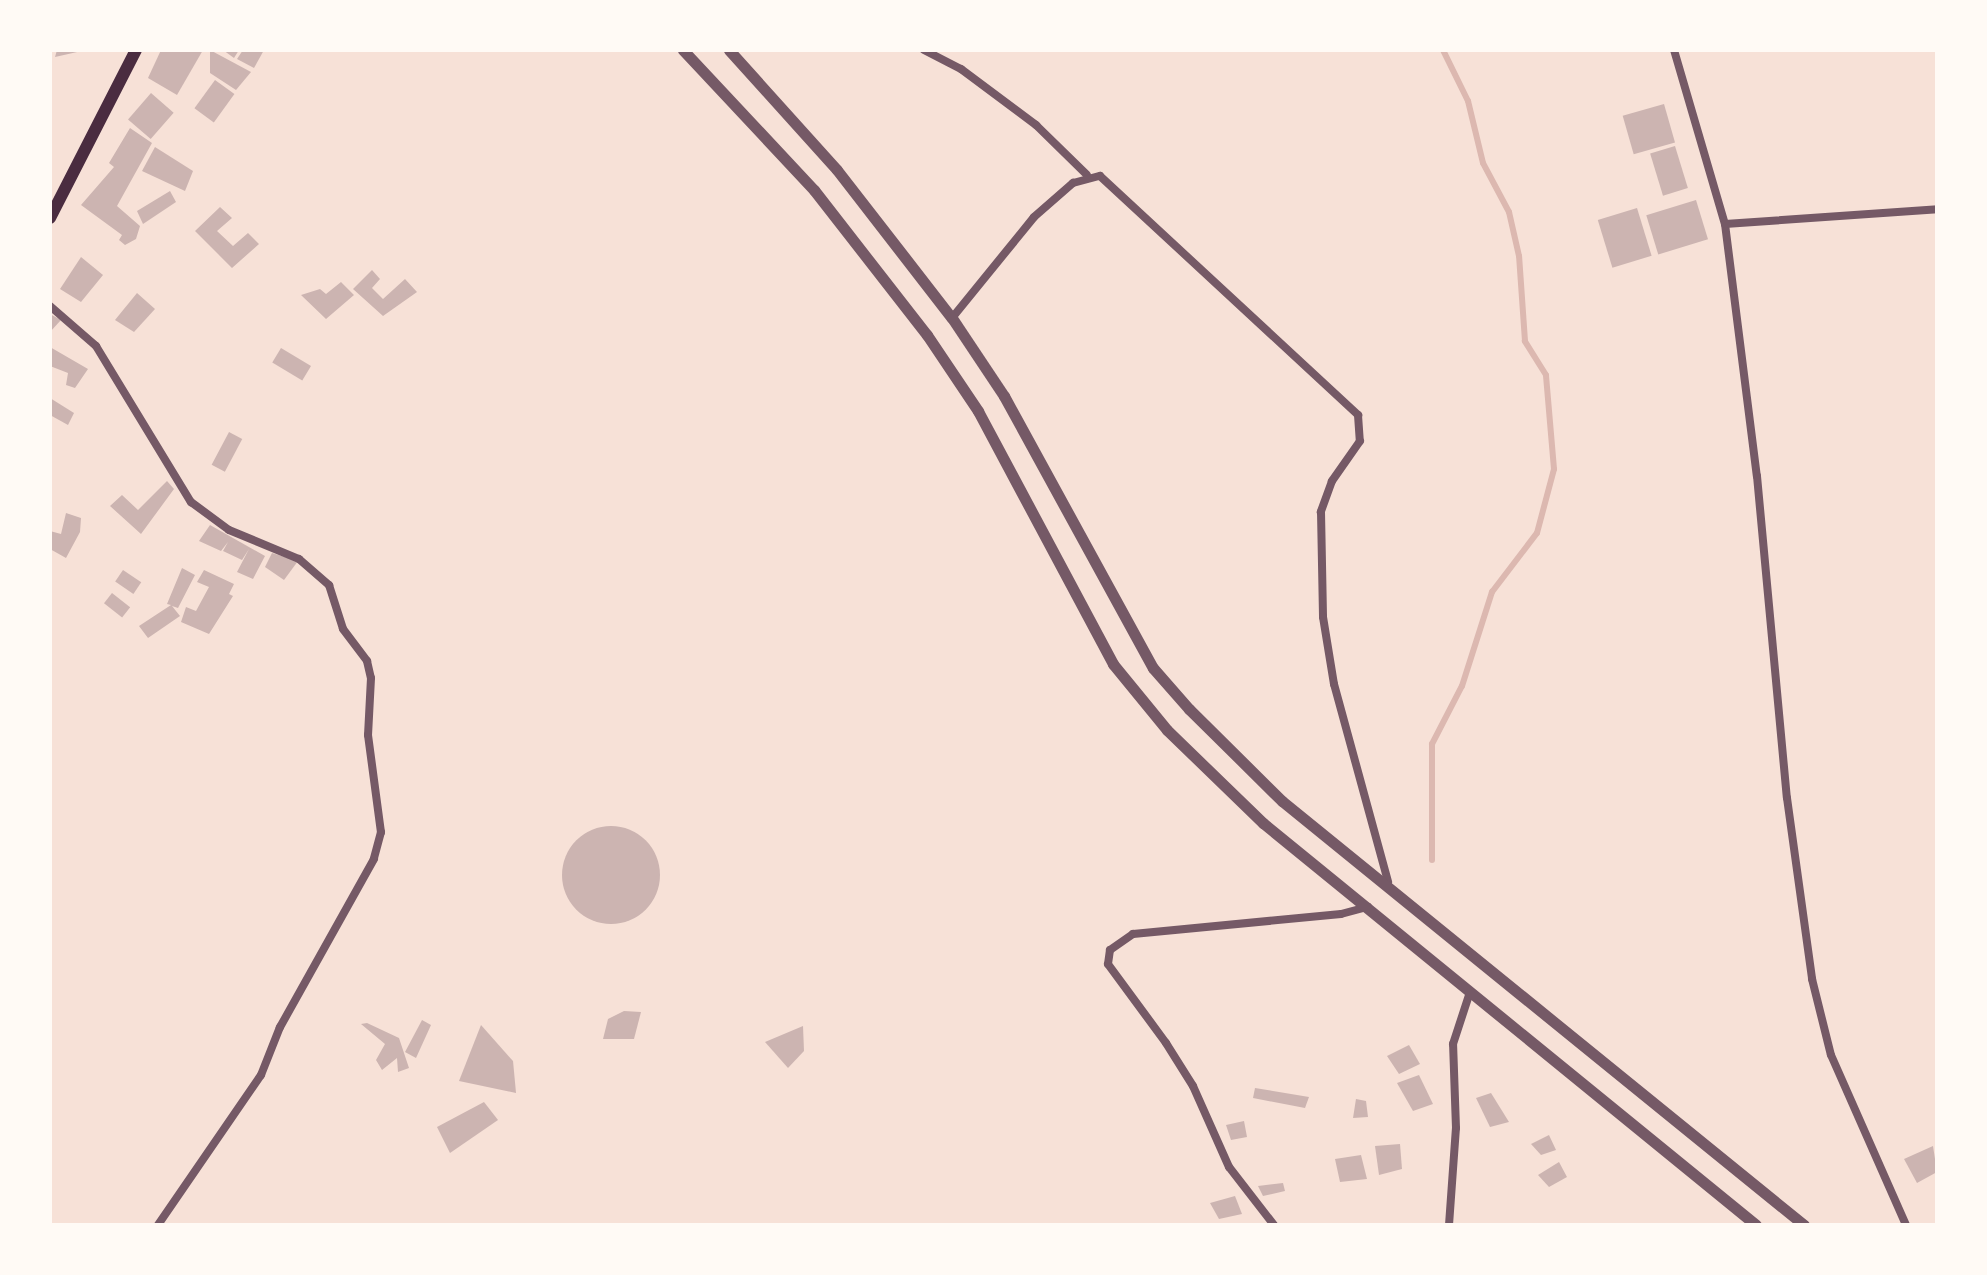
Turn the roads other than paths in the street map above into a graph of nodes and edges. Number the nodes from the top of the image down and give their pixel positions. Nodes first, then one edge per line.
1 (136, 50) edge
2 (683, 50) edge
3 (729, 50) edge
4 (924, 50) edge
5 (1674, 50) edge
6 (1087, 175) junction
7 (1937, 209) edge
8 (50, 218) edge
9 (1725, 224) junction
10 (50, 306) edge
11 (952, 318) junction
12 (1388, 882) junction
13 (1370, 906) junction
14 (1470, 992) junction
15 (158, 1225) edge
16 (1274, 1225) edge
17 (1449, 1225) edge
18 (1756, 1225) edge
19 (1804, 1225) edge
20 (1906, 1225) edge

1 - 8 main road
2 - 13 street
3 - 11 street
4 - 6 street
5 - 9 street
6 - 11 street
6 - 12 street
7 - 9 street
9 - 20 street
10 - 15 street
11 - 12 street
12 - 19 street
13 - 14 street
13 - 16 street
14 - 17 street
14 - 18 street

